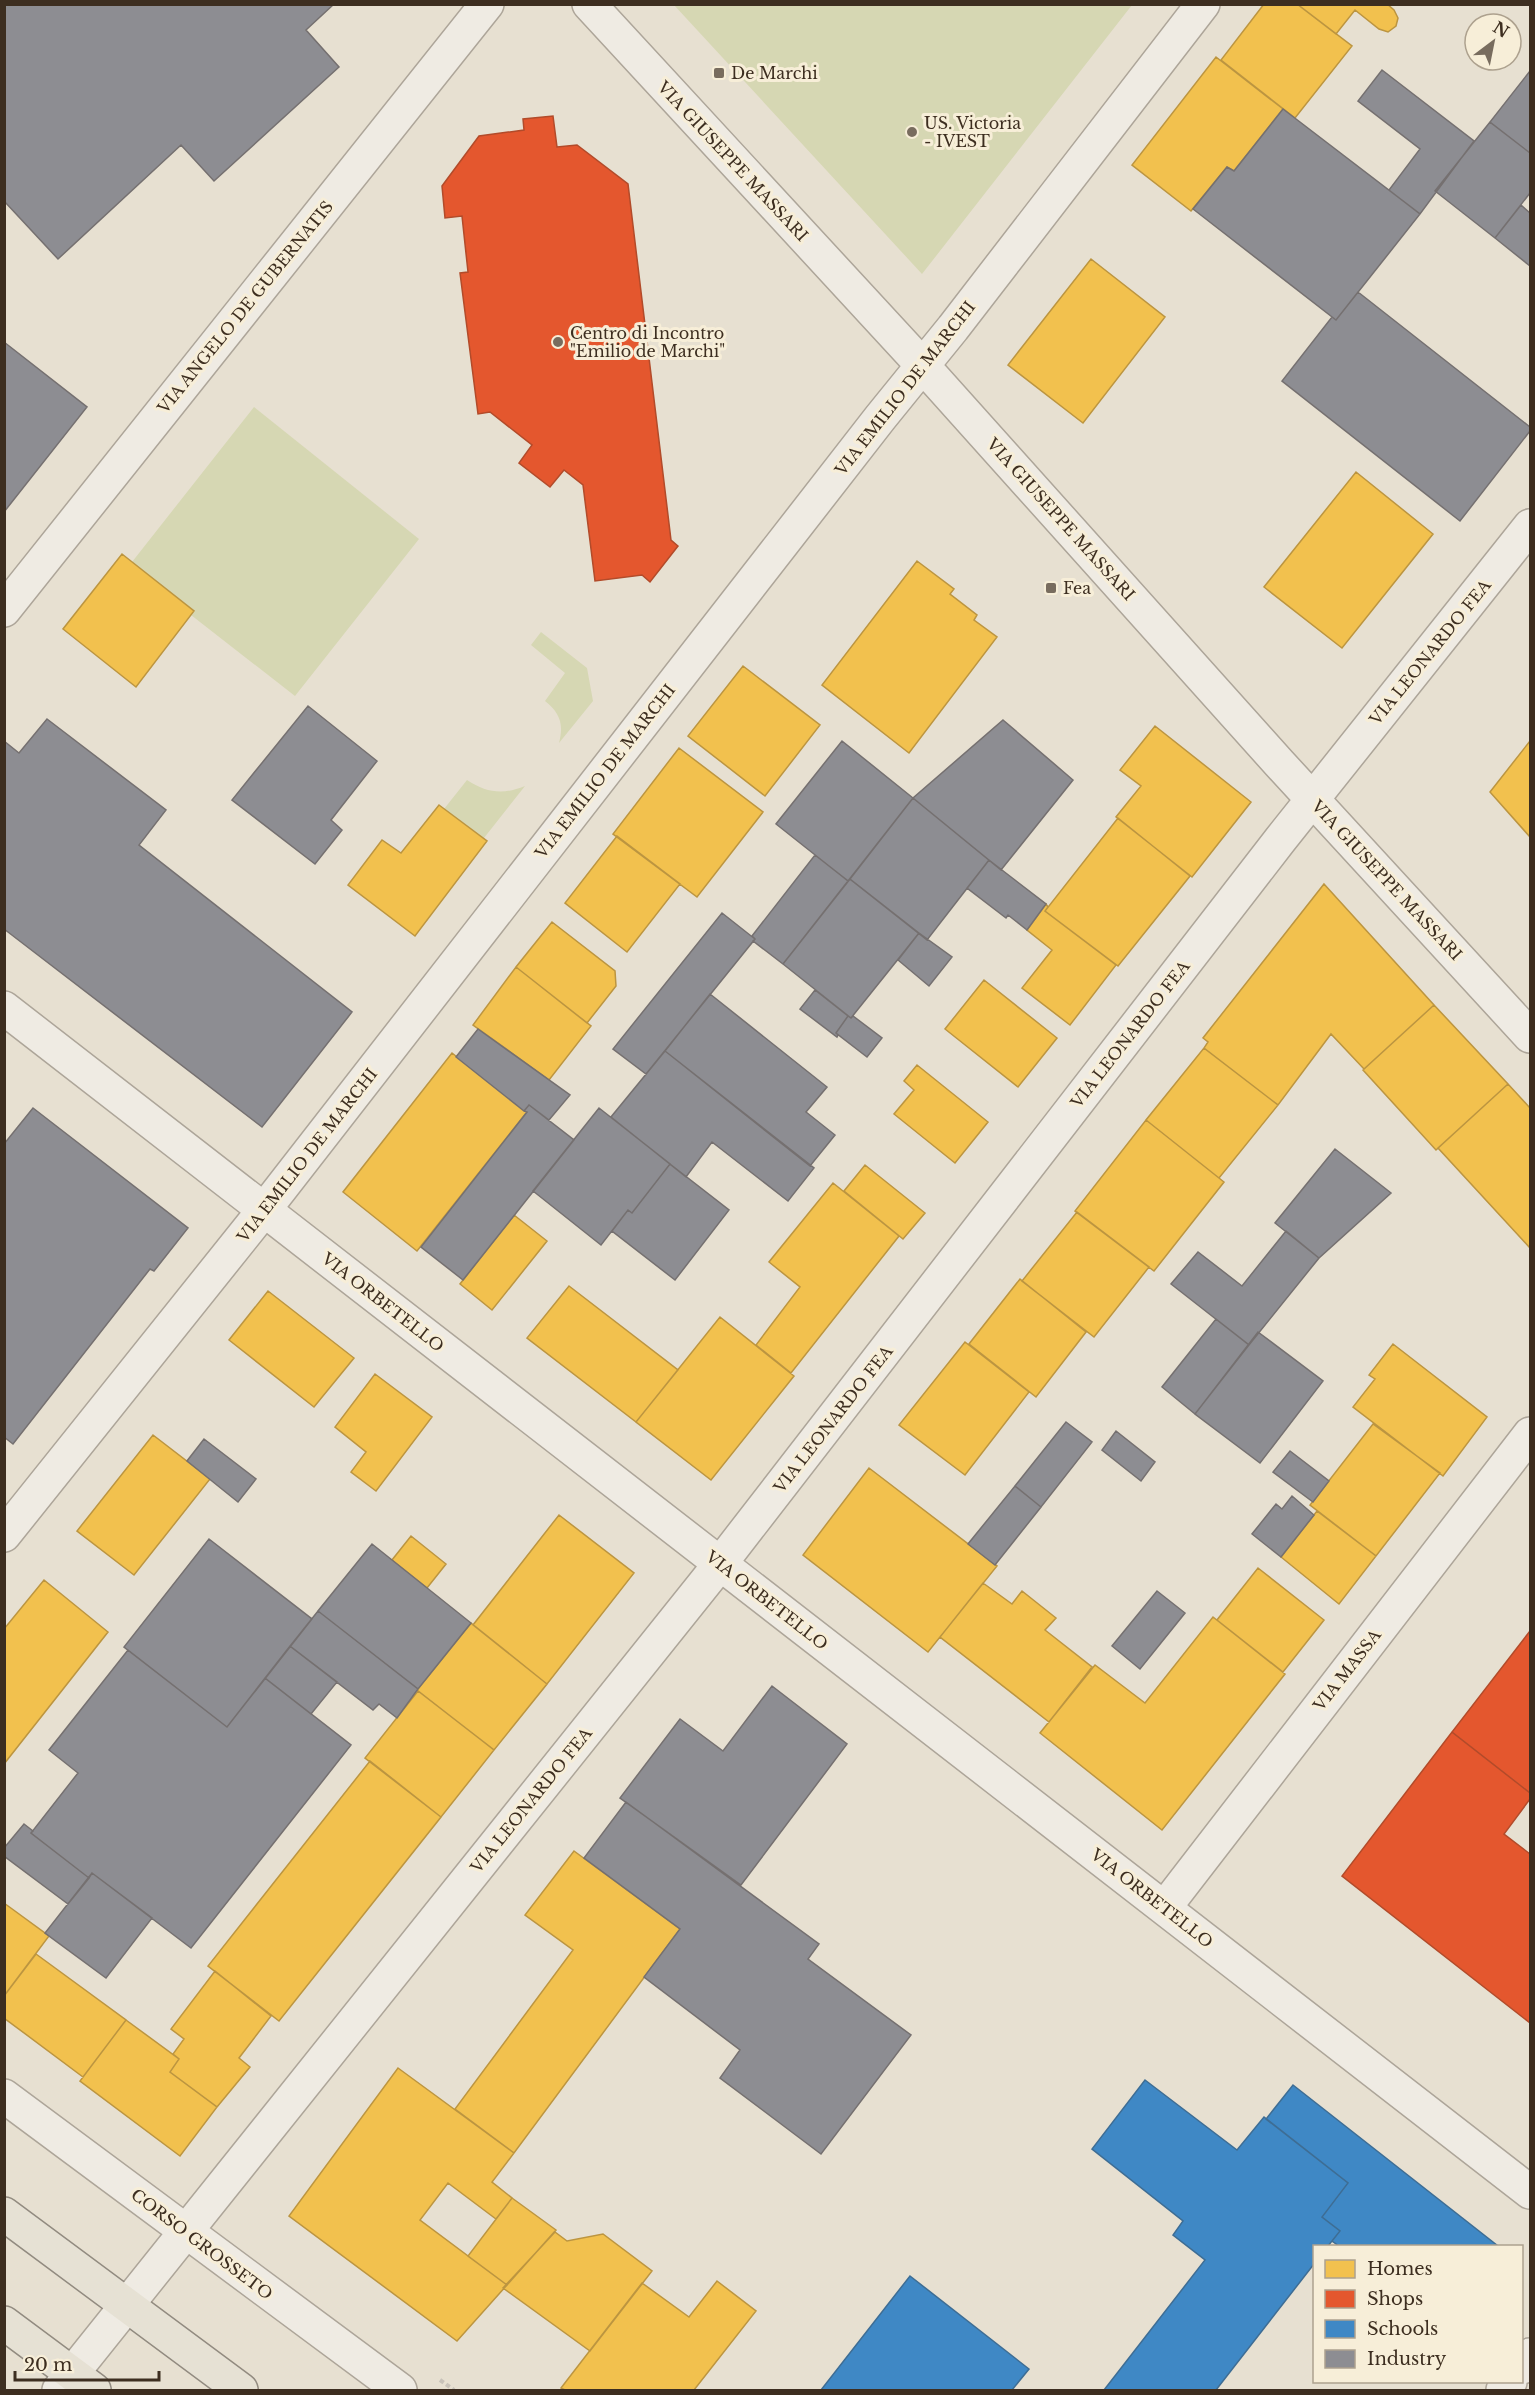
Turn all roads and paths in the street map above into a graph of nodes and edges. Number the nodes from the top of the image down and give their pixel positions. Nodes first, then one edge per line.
1 (487, 4) edge
2 (589, 4) edge
3 (1203, 4) edge
4 (923, 366) junction
5 (1530, 526) edge
6 (4, 610) edge
7 (1312, 799) junction
8 (4, 1008) edge
9 (1530, 1036) edge
10 (264, 1210) junction
11 (1530, 1434) edge
12 (4, 1535) edge
13 (720, 1564) junction
14 (1164, 1907) junction
15 (4, 2096) edge
16 (1530, 2192) edge
17 (4, 2214) edge
18 (186, 2232) junction
19 (126, 2304) junction
20 (4, 2323) edge
21 (76, 2385) edge
22 (241, 2391) edge
23 (400, 2391) edge

1 - 6 street, VIA ANGELO DE GUBERNATIS
2 - 4 street, VIA GIUSEPPE MASSARI
3 - 4 street, VIA EMILIO DE MARCHI
4 - 7 street, VIA GIUSEPPE MASSARI
4 - 10 street, VIA EMILIO DE MARCHI
5 - 7 street, VIA LEONARDO FEA
7 - 9 street, VIA GIUSEPPE MASSARI
7 - 13 street, VIA LEONARDO FEA
8 - 10 street, VIA ORBETELLO
10 - 12 street, VIA EMILIO DE MARCHI
10 - 13 street, VIA ORBETELLO
11 - 14 street, VIA MASSA
13 - 14 street, VIA ORBETELLO
13 - 18 street, VIA LEONARDO FEA
14 - 16 street, VIA ORBETELLO
15 - 18 street, CORSO GROSSETO
17 - 19 main road
18 - 19 street, VIA LEONARDO FEA
18 - 23 street, CORSO GROSSETO
19 - 21 street, VIA LEONARDO FEA
19 - 22 main road
20 - 21 main road

